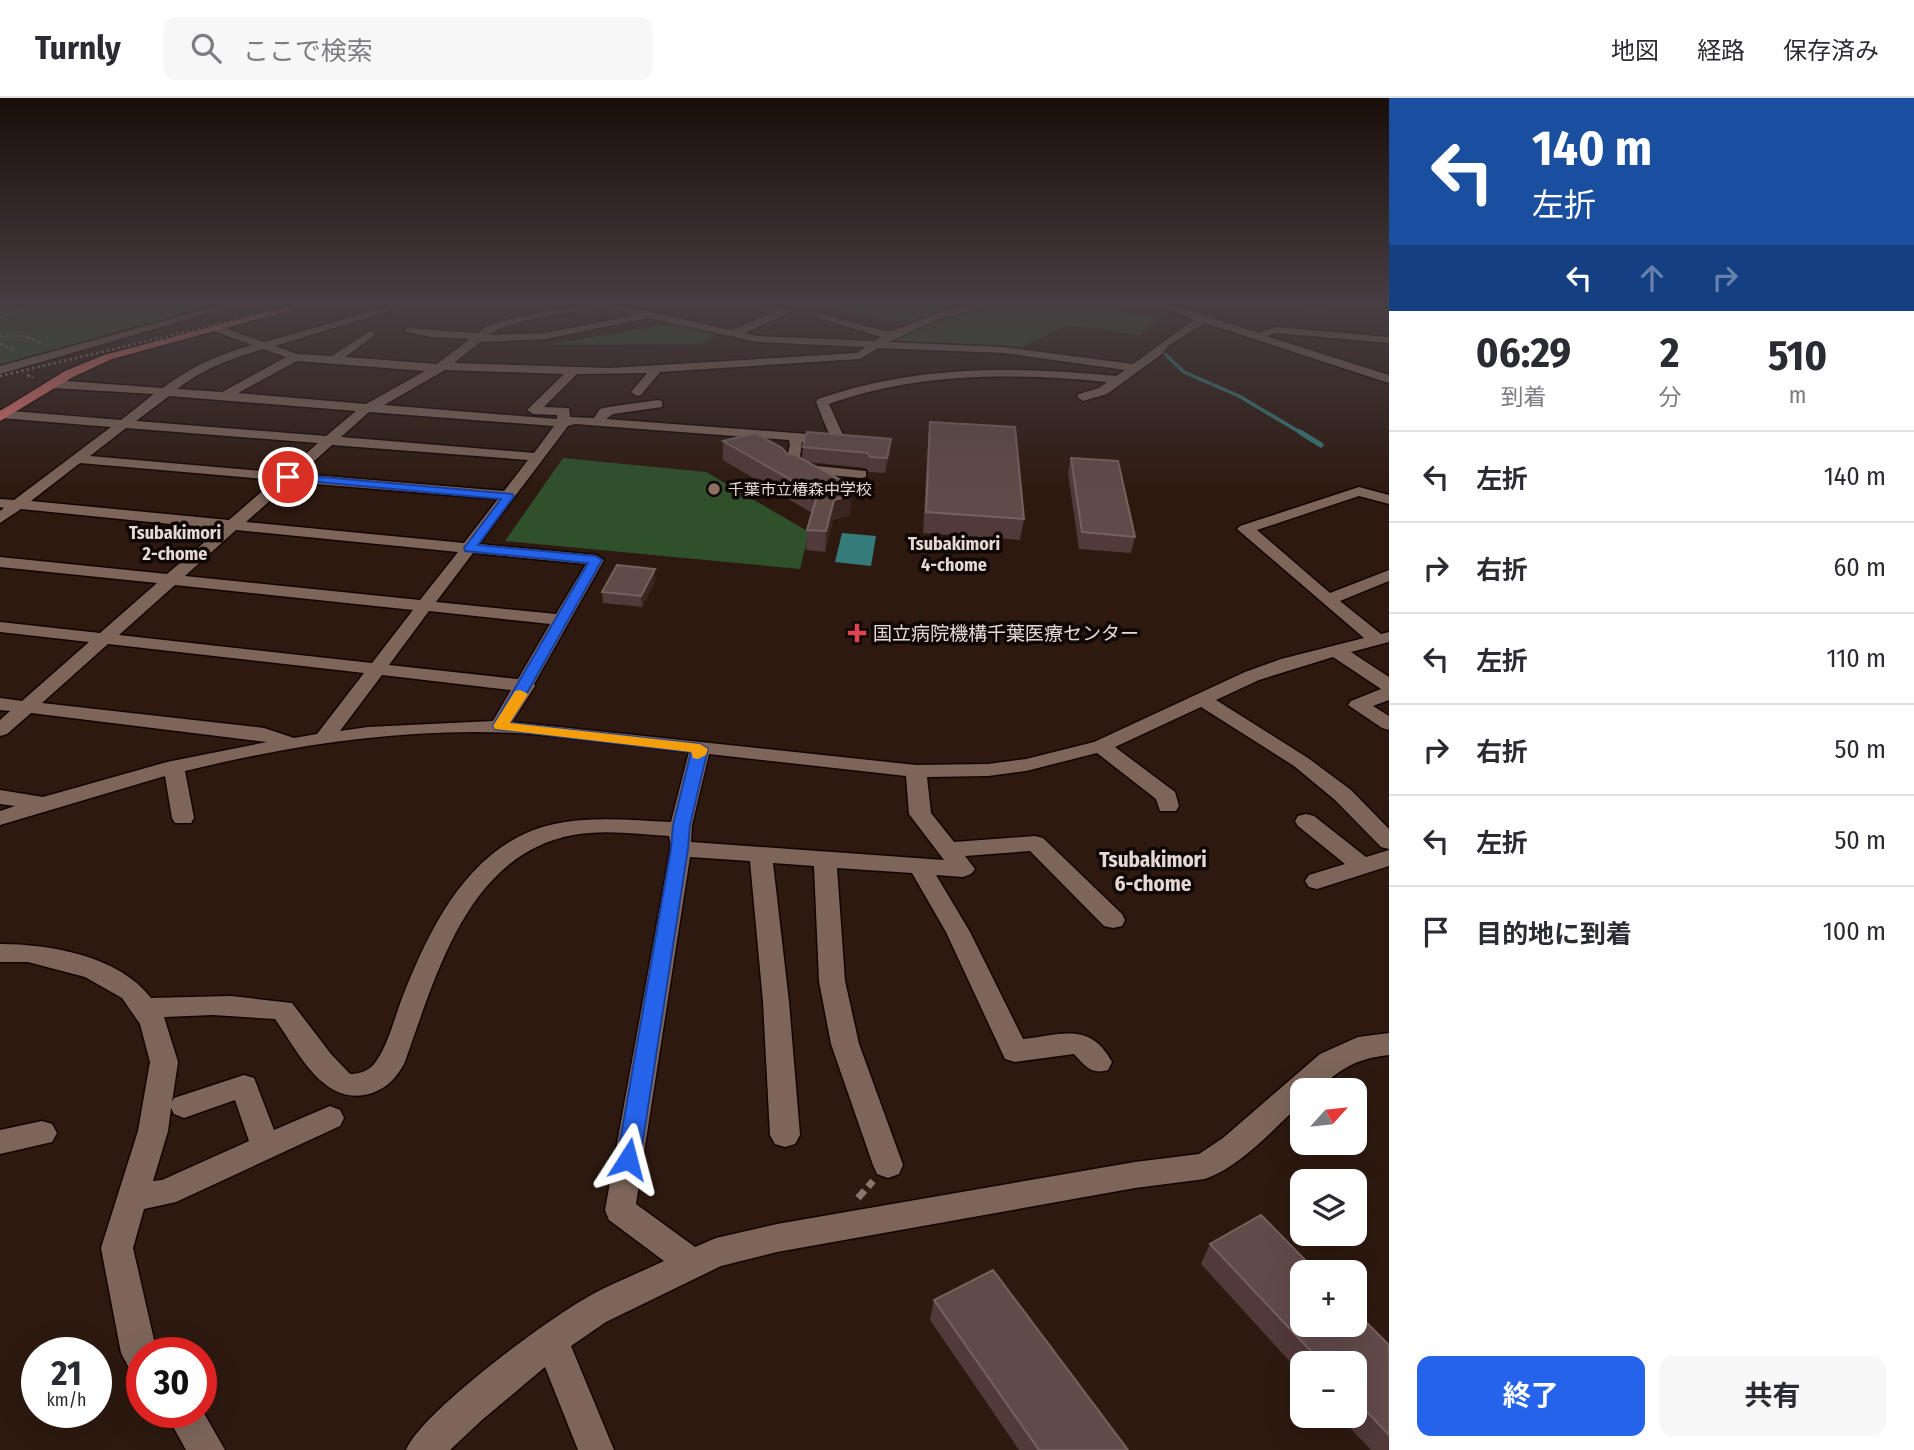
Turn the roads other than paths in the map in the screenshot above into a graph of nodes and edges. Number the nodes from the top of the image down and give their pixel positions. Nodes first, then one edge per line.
1 (69, 367) edge
2 (74, 367) edge
3 (200, 367) edge
4 (277, 367) edge
5 (440, 367) edge
6 (442, 367) edge
7 (687, 367) edge
8 (1122, 367) edge
9 (1137, 367) edge
10 (1353, 367) edge
11 (657, 369) junction
12 (1134, 369) junction
13 (573, 372) junction
14 (45, 376) junction
15 (1389, 379) edge
16 (1118, 380) junction
17 (0, 383) edge
18 (163, 391) junction
19 (637, 392) dead end
20 (226, 395) junction
21 (1083, 397) dead end
22 (658, 404) dead end
23 (366, 408) junction
24 (1, 413) edge
25 (123, 422) junction
26 (597, 422) junction
27 (563, 423) junction
28 (794, 437) junction
29 (331, 439) junction
30 (538, 457) junction
31 (77, 459) junction
32 (861, 474) dead end
33 (288, 477) junction
34 (508, 496) junction
35 (1389, 500) edge
36 (0, 503) edge
37 (17, 504) junction
38 (0, 518) edge
39 (235, 524) junction
40 (470, 548) junction
41 (0, 562) edge
42 (1389, 575) edge
43 (172, 579) junction
44 (1328, 600) junction
45 (426, 607) junction
46 (562, 620) junction
47 (0, 626) edge
48 (104, 638) junction
49 (1383, 639) edge
50 (1337, 651) junction
51 (379, 670) junction
52 (526, 686) junction
53 (1389, 686) edge
54 (1389, 693) edge
55 (1202, 699) junction
56 (0, 704) edge
57 (25, 707) junction
58 (1389, 724) edge
59 (500, 726) junction
60 (0, 730) edge
61 (324, 739) junction
62 (291, 744) junction
63 (1101, 746) junction
64 (700, 749) junction
65 (174, 766) junction
66 (916, 771) junction
67 (0, 797) edge
68 (45, 803) junction
69 (1168, 806) dead end
70 (0, 818) edge
71 (183, 818) dead end
72 (1306, 821) dead end
73 (680, 839) junction
74 (1389, 842) edge
75 (946, 850) junction
76 (761, 855) junction
77 (1389, 858) edge
78 (825, 859) junction
79 (919, 866) junction
80 (1363, 867) junction
81 (1317, 881) dead end
82 (1113, 920) dead end
83 (0, 953) edge
84 (143, 1009) junction
85 (1389, 1045) edge
86 (1098, 1062) dead end
87 (184, 1106) dead end
88 (330, 1118) dead end
89 (42, 1133) dead end
90 (785, 1135) dead end
91 (0, 1143) edge
92 (266, 1147) junction
93 (888, 1165) dead end
94 (133, 1197) junction
95 (692, 1264) junction
96 (135, 1337) edge
97 (551, 1340) junction
98 (193, 1428) edge
99 (207, 1450) edge
100 (424, 1450) edge
101 (596, 1450) edge

1 - 14 highway
2 - 14 highway
3 - 18 street
4 - 20 street
5 - 23 street
6 - 13 street
7 - 11 street
8 - 12 street
9 - 12 street
10 - 15 street
11 - 13 street
11 - 19 street
12 - 16 street
13 - 27 street
14 - 17 street
14 - 18 street
14 - 24 highway
16 - 21 street
16 - 28 street
18 - 20 street
18 - 25 street
20 - 23 street
22 - 26 street
23 - 27 street
23 - 29 street
24 - 25 street
25 - 29 street
25 - 31 street
26 - 27 street
26 - 28 street
27 - 30 street
28 - 32 street
29 - 30 street
29 - 33 street
30 - 34 street
31 - 33 street
31 - 37 street
33 - 34 street
33 - 39 street
34 - 40 street
35 - 44 street
36 - 37 street
37 - 38 street
37 - 39 street
39 - 40 street
39 - 43 street
40 - 45 street
40 - 46 street
41 - 43 street
42 - 44 street
43 - 45 street
43 - 48 street
44 - 49 street
45 - 46 street
45 - 51 street
46 - 52 street
47 - 48 street
48 - 51 street
48 - 57 street
49 - 50 street
50 - 53 street
50 - 55 street
51 - 52 street
51 - 61 street
52 - 59 street
54 - 58 street
55 - 63 street
55 - 74 street
56 - 57 street
57 - 60 street
57 - 62 street
59 - 61 street
59 - 64 street
61 - 62 street
62 - 65 street
63 - 66 street
63 - 69 street
64 - 66 street
64 - 73 street
65 - 68 street
65 - 71 street
66 - 75 street
67 - 68 street
68 - 70 street
72 - 80 street
73 - 76 street
73 - 84 street
73 - 95 street
75 - 79 street
75 - 82 street
76 - 78 street
76 - 90 street
77 - 80 street
78 - 79 street
78 - 93 street
79 - 86 street
80 - 81 street
83 - 84 street
84 - 94 street
85 - 95 street
87 - 92 street
88 - 92 street
89 - 91 street
92 - 94 street
94 - 96 street
95 - 97 street
97 - 100 street
97 - 101 street
98 - 99 street

